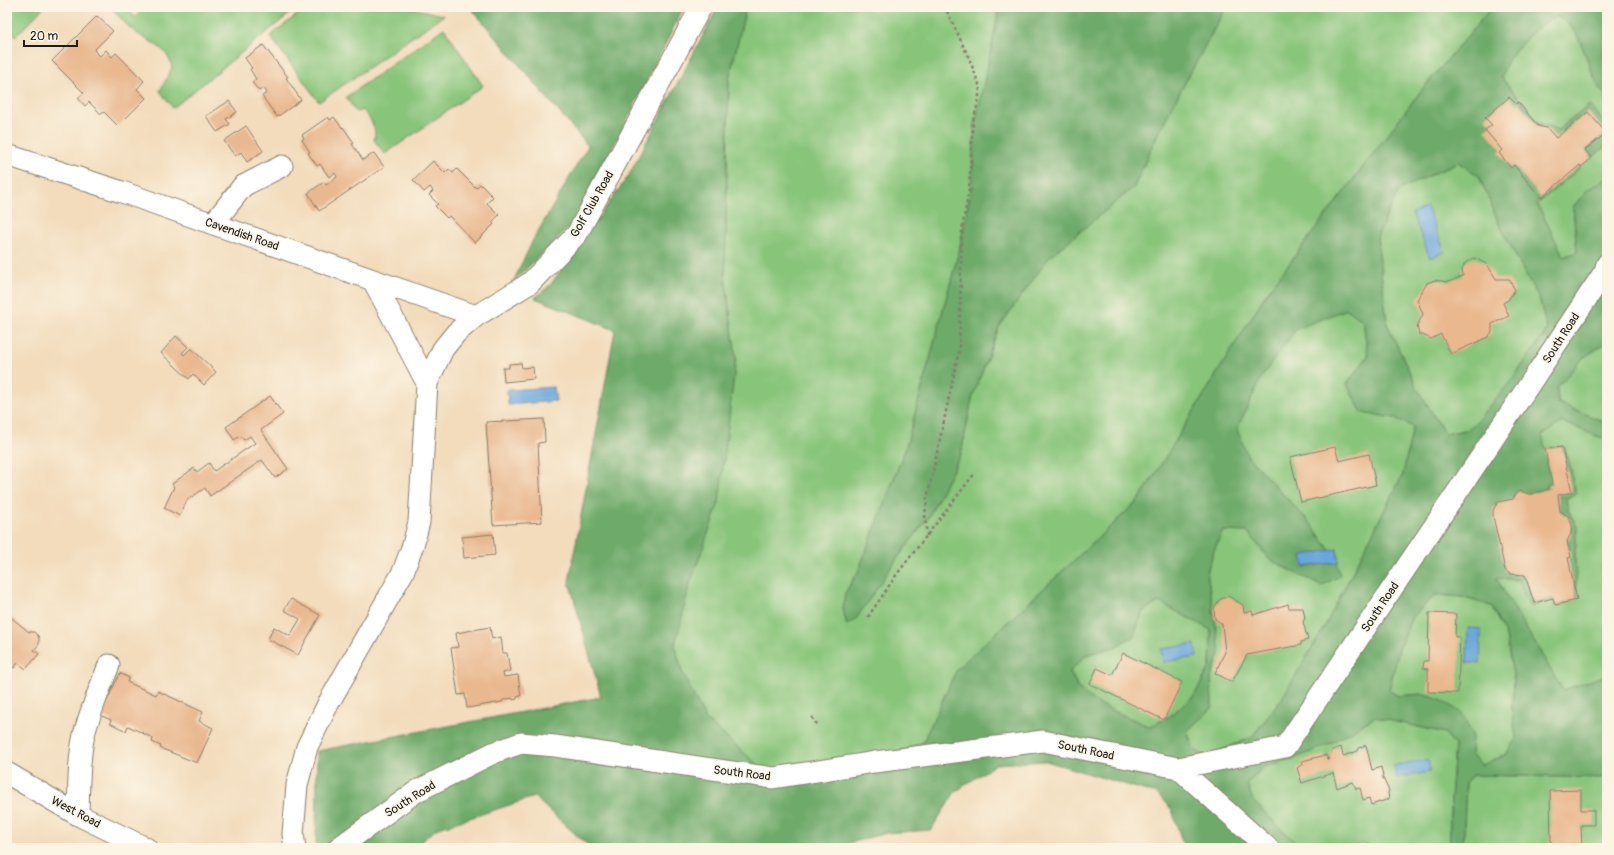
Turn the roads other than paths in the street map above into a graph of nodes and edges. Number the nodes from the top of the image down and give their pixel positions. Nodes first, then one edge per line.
1 (701, 7) edge
2 (7, 155) edge
3 (282, 166) dead end
4 (213, 224) junction
5 (1606, 269) edge
6 (373, 280) junction
7 (476, 316) junction
8 (428, 383) junction
9 (109, 666) dead end
10 (1178, 768) junction
11 (7, 773) edge
12 (78, 815) junction
13 (292, 847) edge
14 (146, 848) edge
15 (338, 848) edge
16 (1268, 848) edge

1 - 7 street, Golf Club Road
2 - 4 street, Cavendish Road
3 - 4 street
4 - 6 street, Cavendish Road
5 - 10 street, South Road
6 - 7 street, Cavendish Road
6 - 8 street
7 - 8 street, Golf Club Road
8 - 13 street
9 - 12 street
10 - 15 street, South Road
10 - 16 street
11 - 12 street, West Road
12 - 14 street, West Road

